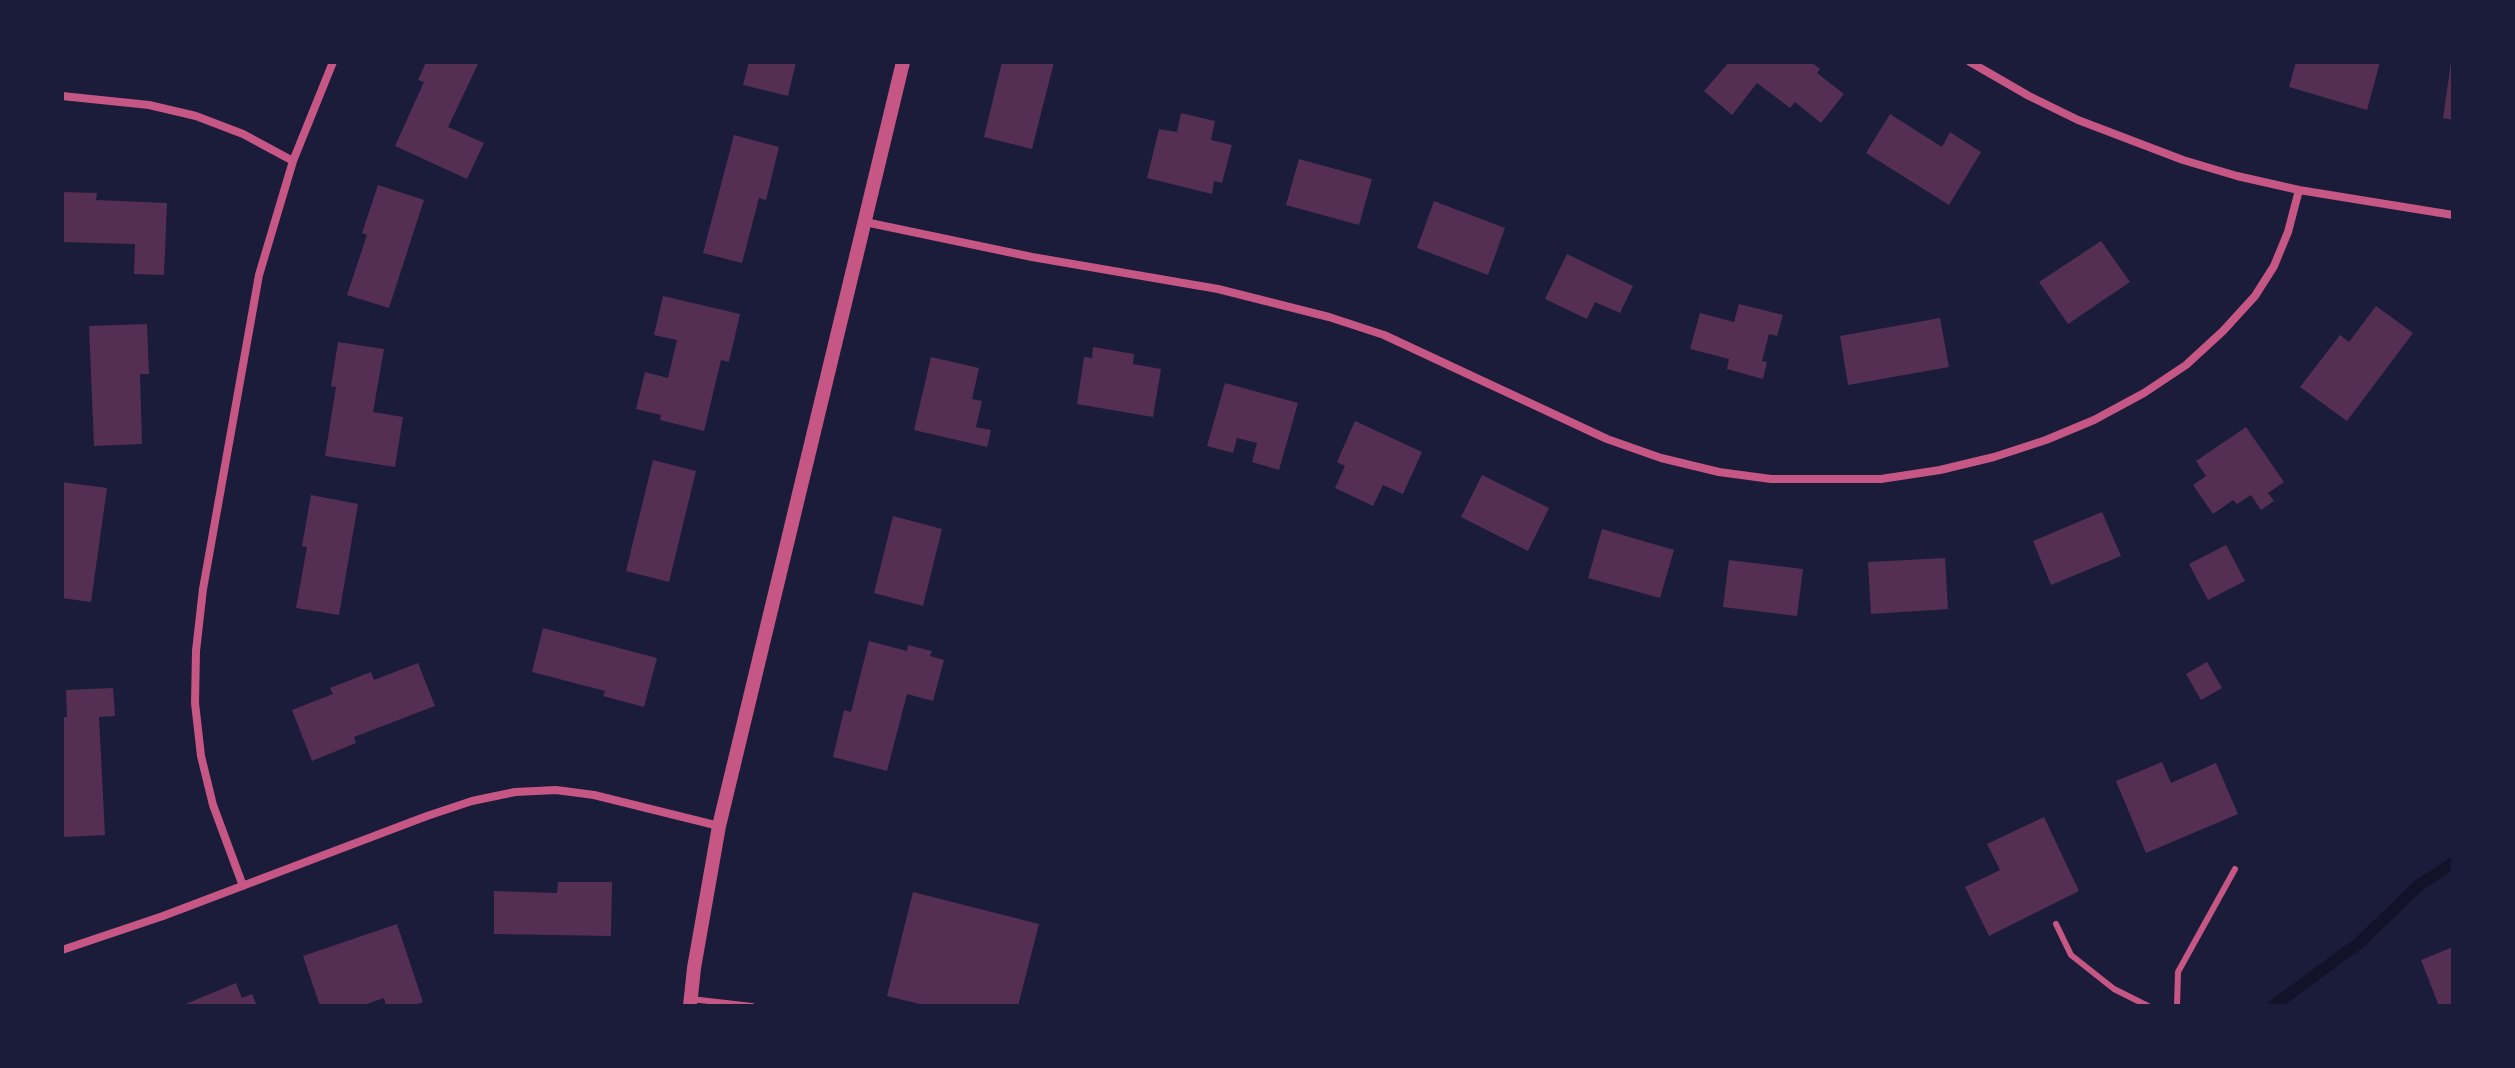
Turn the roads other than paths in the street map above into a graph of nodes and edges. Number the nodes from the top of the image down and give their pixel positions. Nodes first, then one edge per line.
1 (333, 62) edge
2 (903, 62) edge
3 (1970, 62) edge
4 (62, 96) edge
5 (293, 161) junction
6 (2299, 190) junction
7 (2453, 215) edge
8 (865, 222) junction
9 (719, 826) junction
10 (2235, 869) dead end
11 (243, 886) junction
12 (2056, 924) dead end
13 (62, 950) edge
14 (690, 1003) edge
15 (752, 1006) edge
16 (2148, 1006) edge
17 (2177, 1006) edge

1 - 5 street
2 - 8 street
3 - 6 street
4 - 5 street
5 - 11 street
6 - 7 street
6 - 8 street
8 - 9 street
9 - 11 street
9 - 14 street
10 - 17 lane
11 - 13 street
12 - 16 lane
14 - 15 lane

